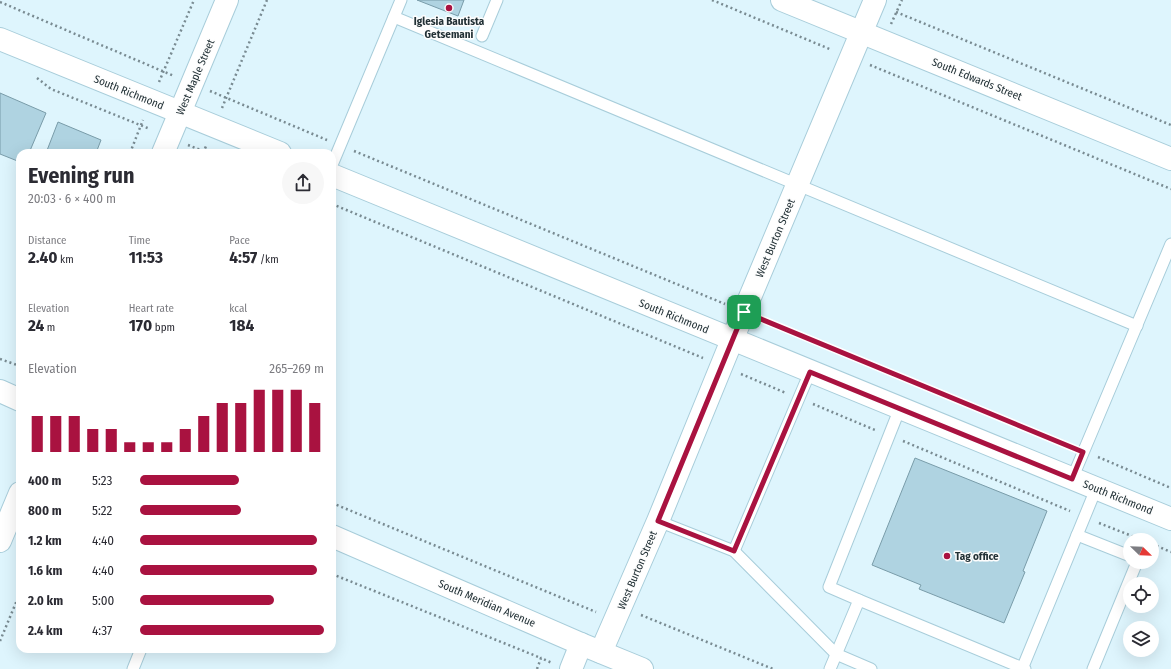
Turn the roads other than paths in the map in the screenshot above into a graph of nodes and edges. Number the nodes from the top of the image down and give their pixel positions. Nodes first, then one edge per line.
1 (227, 0) edge
2 (401, 0) edge
3 (497, 0) edge
4 (782, 0) edge
5 (875, 1) edge
6 (394, 17) junction
7 (862, 32) junction
8 (482, 36) dead end
9 (0, 39) edge
10 (180, 113) junction
11 (165, 149) edge
12 (270, 149) edge
13 (336, 155) edge
14 (1171, 159) edge
15 (336, 177) edge
16 (798, 185) junction
17 (1171, 244) edge
18 (1137, 326) junction
19 (732, 340) junction
20 (810, 372) junction
21 (0, 391) edge
22 (16, 398) edge
23 (900, 408) junction
24 (1072, 479) junction
25 (1096, 488) junction
26 (16, 503) edge
27 (1171, 519) edge
28 (658, 521) junction
29 (1077, 535) junction
30 (336, 538) edge
31 (0, 541) edge
32 (734, 551) junction
33 (1123, 553) edge
34 (1134, 569) edge
35 (859, 600) junction
36 (581, 644) junction
37 (601, 652) junction
38 (140, 653) edge
39 (836, 654) junction
40 (134, 669) edge
41 (571, 669) edge
42 (642, 669) edge
43 (830, 669) edge
44 (871, 669) edge
45 (1023, 669) edge
46 (1093, 669) edge

1 - 10 street, West Maple Street
2 - 6 lane
3 - 8 lane
4 - 7 street, South Edwards Street
5 - 7 street, West Burton Street
6 - 13 lane
6 - 16 lane
7 - 14 street, South Edwards Street
7 - 16 street, West Burton Street
9 - 10 street, South Richmond
10 - 11 street, West Maple Street
10 - 12 street, South Richmond
15 - 19 street, South Richmond
16 - 18 lane
16 - 19 street, West Burton Street
17 - 18 lane
18 - 24 lane
19 - 20 street, South Richmond
19 - 28 street, West Burton Street
20 - 23 street, South Richmond
20 - 32 lane
21 - 22 street
23 - 24 street, South Richmond
23 - 35 lane
24 - 25 street, South Richmond
25 - 27 street, South Richmond
25 - 29 lane
26 - 31 street
28 - 32 lane
28 - 37 street, West Burton Street
29 - 33 lane
29 - 45 lane
30 - 36 street, South Meridian Avenue
32 - 39 lane
34 - 46 lane
35 - 39 lane
35 - 45 lane
36 - 37 street, South Meridian Avenue
36 - 41 street
37 - 42 street, South Meridian Avenue
38 - 40 lane
39 - 43 lane
39 - 44 lane

